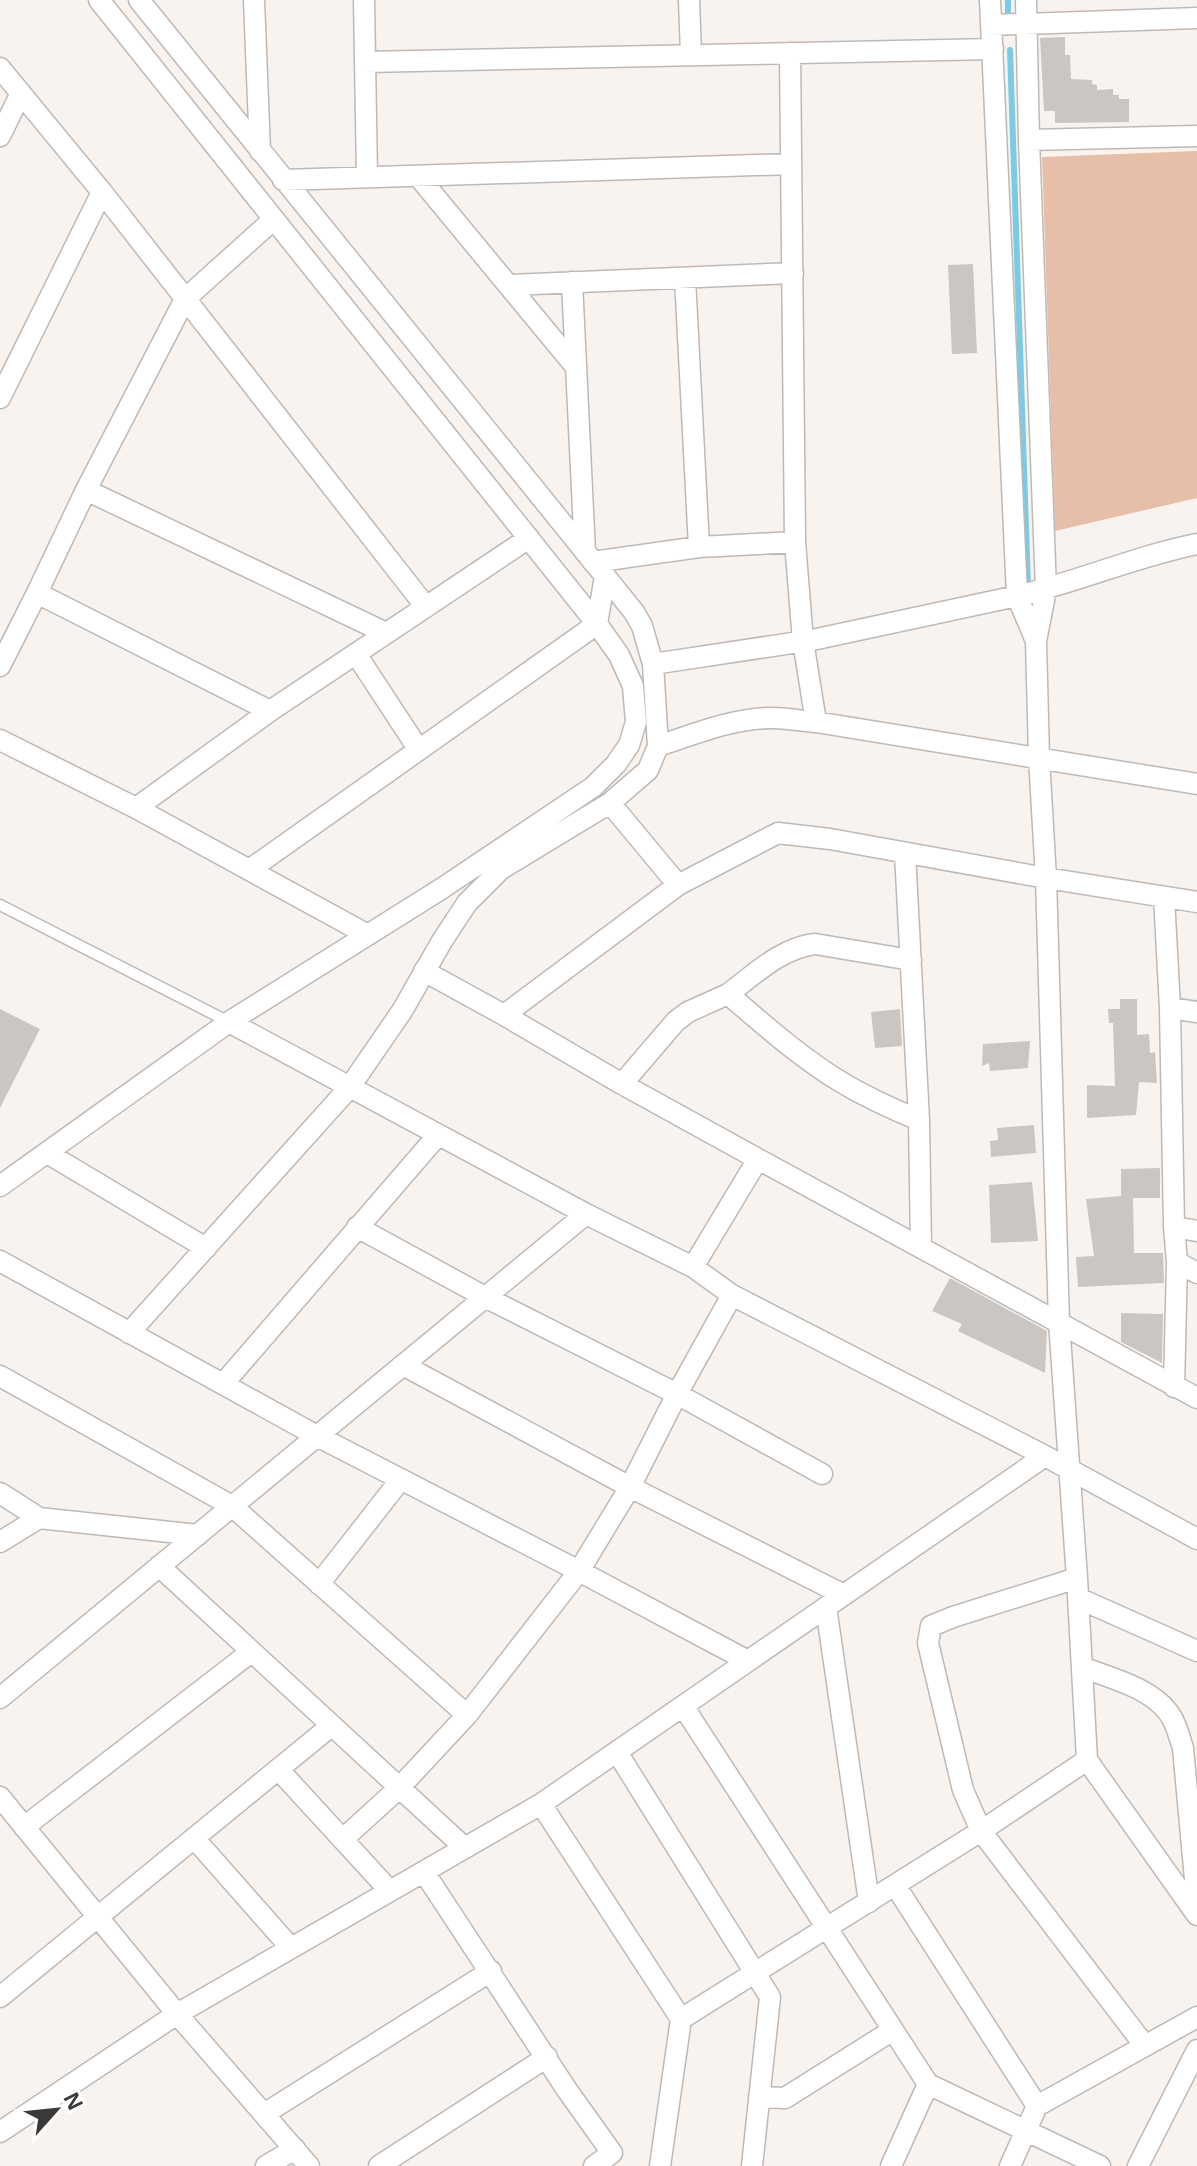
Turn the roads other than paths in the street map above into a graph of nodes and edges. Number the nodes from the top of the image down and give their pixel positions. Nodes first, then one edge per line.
1 (99, 0) edge
2 (254, 0) edge
3 (364, 0) edge
4 (689, 0) edge
5 (990, 0) edge
6 (1026, 0) edge
7 (140, 1) edge
8 (1140, 10) edge
9 (1197, 18) edge
10 (1026, 24) junction
11 (991, 25) junction
12 (993, 49) junction
13 (790, 53) junction
14 (691, 54) junction
15 (366, 62) junction
16 (0, 68) edge
17 (21, 93) junction
18 (0, 136) edge
19 (1197, 136) edge
20 (1029, 140) junction
21 (260, 151) junction
22 (791, 164) junction
23 (418, 176) junction
24 (367, 177) junction
25 (283, 180) junction
26 (102, 192) junction
27 (274, 219) junction
28 (793, 273) junction
29 (685, 278) junction
30 (572, 282) junction
31 (510, 285) junction
32 (185, 299) junction
33 (575, 366) junction
34 (0, 398) edge
35 (86, 490) junction
36 (529, 538) junction
37 (795, 542) junction
38 (1197, 544) edge
39 (699, 547) junction
40 (594, 563) junction
41 (1046, 590) junction
42 (37, 593) junction
43 (1017, 596) junction
44 (426, 607) junction
45 (597, 624) junction
46 (386, 633) junction
47 (803, 641) junction
48 (1036, 641) junction
49 (356, 654) junction
50 (653, 664) junction
51 (0, 666) edge
52 (270, 711) junction
53 (816, 722) junction
54 (0, 740) edge
55 (658, 746) junction
56 (419, 750) junction
57 (1039, 758) junction
58 (1197, 784) edge
59 (610, 803) junction
60 (136, 808) junction
61 (905, 853) junction
62 (249, 870) junction
63 (1046, 878) junction
64 (678, 885) junction
65 (1164, 897) junction
66 (1197, 902) edge
67 (0, 905) edge
68 (368, 935) junction
69 (911, 960) junction
70 (424, 971) junction
71 (728, 994) junction
72 (1170, 1008) junction
73 (1197, 1012) edge
74 (504, 1015) junction
75 (229, 1022) junction
76 (622, 1084) junction
77 (349, 1088) junction
78 (919, 1120) junction
79 (438, 1135) junction
80 (47, 1153) junction
81 (758, 1159) junction
82 (0, 1186) edge
83 (586, 1214) junction
84 (357, 1227) junction
85 (1174, 1227) junction
86 (1197, 1231) edge
87 (921, 1247) junction
88 (206, 1248) junction
89 (0, 1261) edge
90 (1177, 1262) junction
91 (693, 1267) junction
92 (1197, 1273) edge
93 (732, 1295) junction
94 (485, 1297) junction
95 (1059, 1322) junction
96 (129, 1333) junction
97 (403, 1365) junction
98 (2, 1379) edge
99 (223, 1384) junction
100 (1174, 1387) junction
101 (677, 1394) junction
102 (1197, 1398) edge
103 (317, 1436) junction
104 (1045, 1456) junction
105 (1069, 1470) junction
106 (822, 1474) dead end
107 (401, 1479) junction
108 (630, 1487) junction
109 (0, 1493) edge
110 (232, 1506) junction
111 (39, 1518) junction
112 (198, 1535) junction
113 (1197, 1539) edge
114 (0, 1542) edge
115 (159, 1566) junction
116 (579, 1571) junction
117 (319, 1584) junction
118 (1078, 1588) junction
119 (844, 1595) junction
120 (826, 1607) junction
121 (1197, 1651) edge
122 (251, 1652) junction
123 (748, 1661) junction
124 (1082, 1667) junction
125 (0, 1698) edge
126 (683, 1706) junction
127 (467, 1715) junction
128 (331, 1726) junction
129 (617, 1752) junction
130 (1087, 1760) junction
131 (278, 1769) junction
132 (399, 1788) junction
133 (0, 1797) edge
134 (541, 1804) junction
135 (24, 1827) junction
136 (981, 1831) junction
137 (194, 1838) junction
138 (343, 1839) junction
139 (465, 1848) junction
140 (424, 1872) junction
141 (895, 1885) junction
142 (390, 1891) junction
143 (1197, 1901) edge
144 (869, 1902) junction
145 (1197, 1915) edge
146 (97, 1917) junction
147 (827, 1928) junction
148 (291, 1948) junction
149 (491, 1971) junction
150 (755, 1973) junction
151 (2, 1992) edge
152 (177, 2014) junction
153 (1197, 2017) edge
154 (681, 2019) junction
155 (893, 2030) junction
156 (1145, 2046) junction
157 (1197, 2050) edge
158 (547, 2057) junction
159 (928, 2084) junction
160 (759, 2097) junction
161 (1037, 2106) junction
162 (264, 2114) junction
163 (0, 2132) edge
164 (1025, 2132) junction
165 (295, 2149) junction
166 (618, 2159) edge
167 (266, 2166) edge
168 (309, 2166) edge
169 (379, 2166) edge
170 (594, 2166) edge
171 (660, 2166) edge
172 (752, 2166) edge
173 (891, 2166) edge
174 (1010, 2166) edge
175 (1100, 2166) edge
176 (1138, 2166) edge

1 - 27 street
2 - 21 street
3 - 15 street
4 - 14 street
5 - 11 street
6 - 10 street
7 - 21 street
8 - 9 street
8 - 10 street
10 - 11 street
10 - 20 street
11 - 12 street
12 - 13 street
12 - 43 street
13 - 14 street
13 - 22 street
14 - 15 street
15 - 24 street
16 - 17 street
17 - 18 street
17 - 26 street
19 - 20 street
20 - 41 street
21 - 25 street
22 - 23 street
22 - 28 street
23 - 24 street
23 - 31 street
24 - 25 street
25 - 40 street
26 - 32 street
26 - 34 street
27 - 32 street
27 - 36 street
28 - 29 street
28 - 37 street
29 - 30 street
29 - 39 street
30 - 31 street
30 - 33 street
31 - 33 street
32 - 35 street
32 - 44 street
33 - 40 street
35 - 42 street
35 - 46 street
36 - 44 street
36 - 45 street
37 - 39 street
37 - 47 street
38 - 41 street
39 - 40 street
40 - 45 street
40 - 50 street
41 - 43 street
41 - 48 street
42 - 51 street
42 - 52 street
43 - 47 street
43 - 48 street
44 - 46 street
45 - 56 street
45 - 68 street
46 - 49 street
47 - 50 street
47 - 53 street
48 - 57 street
49 - 52 street
49 - 56 street
50 - 55 street
52 - 60 street
53 - 55 street
53 - 57 street
54 - 60 street
55 - 59 street
56 - 62 street
57 - 58 street
57 - 63 street
59 - 64 street
59 - 70 street
60 - 62 street
61 - 63 street
61 - 64 street
61 - 69 street
62 - 68 street
63 - 65 street
63 - 95 street
64 - 74 street
65 - 66 street
65 - 72 street
67 - 75 lane
68 - 75 street
69 - 71 street
69 - 78 street
70 - 74 street
70 - 77 street
71 - 76 street
71 - 78 street
72 - 73 street
72 - 85 street
74 - 76 street
75 - 77 street
75 - 80 street
76 - 81 street
77 - 79 street
77 - 88 street
78 - 87 street
79 - 83 street
79 - 84 street
80 - 82 street
80 - 88 street
81 - 87 street
81 - 91 street
83 - 91 street
83 - 94 street
84 - 94 street
84 - 99 street
85 - 86 street
85 - 90 street
87 - 95 street
88 - 96 street
89 - 96 street
90 - 92 street
90 - 100 street
91 - 93 street
93 - 101 street
93 - 104 street
94 - 97 street
94 - 101 street
95 - 100 street
95 - 105 street
96 - 99 street
97 - 103 street
97 - 108 street
98 - 110 street
99 - 103 street
100 - 102 street
101 - 106 street
101 - 108 street
103 - 107 street
103 - 110 street
104 - 105 street
104 - 119 street
105 - 113 street
105 - 118 street
107 - 116 street
107 - 117 street
108 - 116 street
108 - 119 street
109 - 111 street
110 - 112 street
110 - 117 street
111 - 112 street
111 - 114 street
112 - 115 street
115 - 122 street
115 - 125 street
116 - 123 street
116 - 127 street
117 - 127 street
118 - 121 street
118 - 124 street
118 - 136 street
119 - 120 street
120 - 123 street
120 - 144 street
122 - 128 street
122 - 135 street
123 - 126 street
124 - 130 street
124 - 143 street
126 - 129 street
126 - 147 street
127 - 132 street
128 - 131 street
128 - 132 street
129 - 134 street
129 - 150 street
130 - 136 street
130 - 145 street
131 - 137 street
131 - 138 street
132 - 138 street
132 - 139 street
133 - 135 street
134 - 139 street
134 - 154 street
135 - 146 street
136 - 141 street
136 - 156 street
137 - 146 street
137 - 148 street
138 - 142 street
139 - 140 street
140 - 142 street
140 - 149 street
141 - 144 street
141 - 161 street
142 - 148 street
144 - 147 street
146 - 151 street
146 - 152 street
147 - 150 street
147 - 155 street
148 - 152 street
149 - 158 street
149 - 162 street
150 - 154 street
150 - 160 street
152 - 162 street
152 - 163 street
153 - 156 street
154 - 171 street
155 - 159 street
155 - 160 street
156 - 161 street
157 - 176 street
158 - 166 street
158 - 169 street
159 - 164 street
159 - 173 street
160 - 172 street
161 - 164 street
162 - 165 street
164 - 174 street
164 - 175 street
165 - 167 street
165 - 168 street
166 - 170 street

